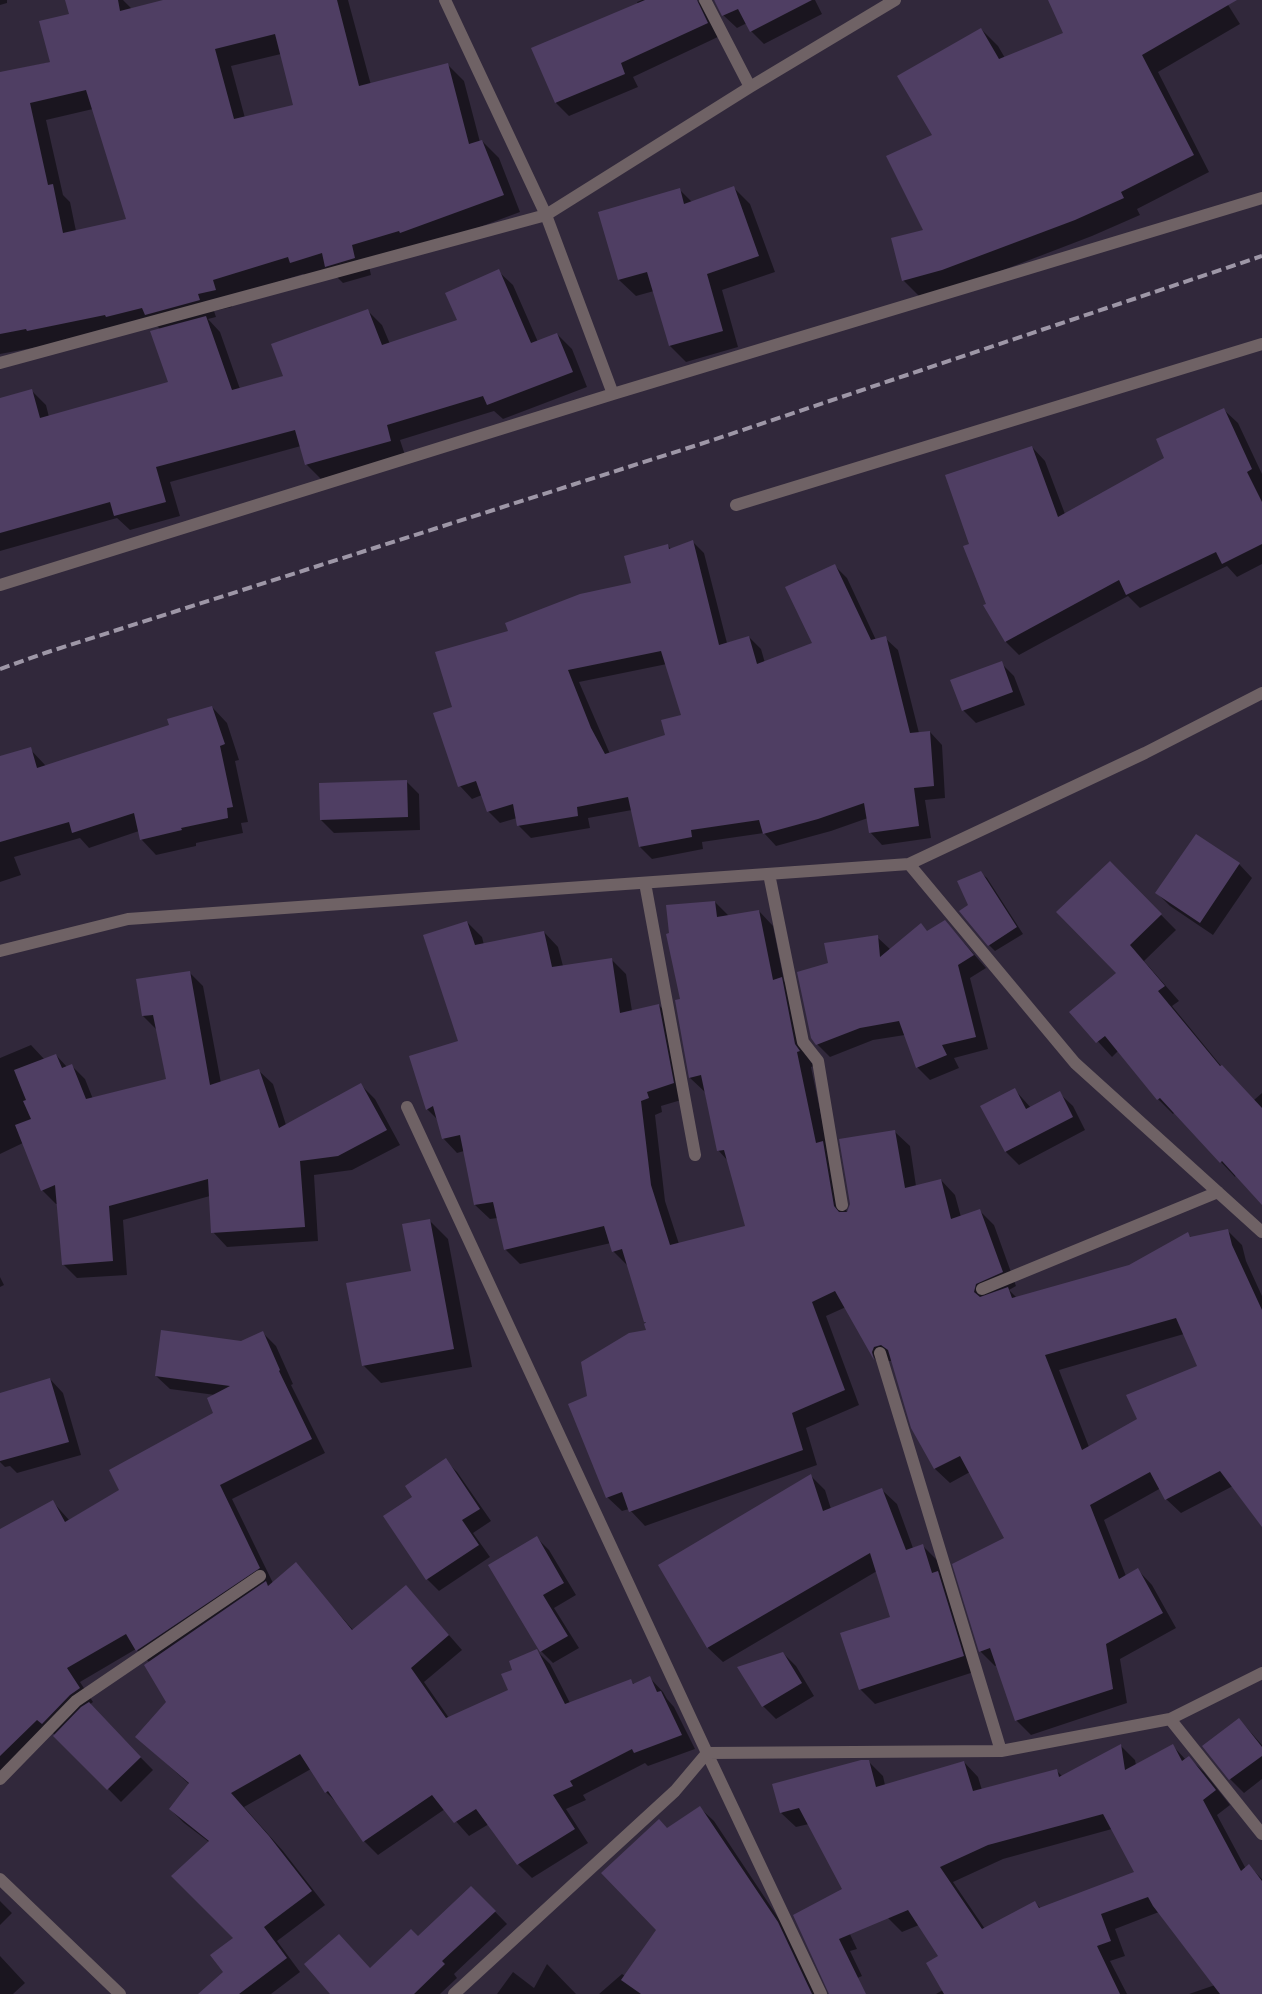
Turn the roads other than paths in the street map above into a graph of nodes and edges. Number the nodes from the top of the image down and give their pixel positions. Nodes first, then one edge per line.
1 (446, 0) edge
2 (705, 0) edge
3 (895, 0) edge
4 (750, 87) junction
5 (1262, 198) edge
6 (546, 215) junction
7 (1262, 344) edge
8 (0, 363) edge
9 (613, 394) junction
10 (736, 505) dead end
11 (0, 586) edge
12 (1262, 693) edge
13 (909, 864) junction
14 (769, 874) junction
15 (644, 883) junction
16 (0, 951) edge
17 (407, 1107) dead end
18 (695, 1155) dead end
19 (1218, 1192) junction
20 (842, 1205) dead end
21 (1262, 1232) edge
22 (982, 1289) dead end
23 (880, 1353) dead end
24 (260, 1576) dead end
25 (1262, 1673) edge
26 (1170, 1719) junction
27 (1001, 1751) junction
28 (707, 1753) junction
29 (0, 1778) edge
30 (1262, 1834) edge
31 (0, 1878) edge
32 (120, 1994) edge
33 (454, 1994) edge
34 (821, 1994) edge

1 - 6 street
2 - 4 street
3 - 4 street
4 - 6 street
5 - 9 street
6 - 8 street
6 - 9 street
7 - 10 street
9 - 11 street
12 - 13 street
13 - 14 street
13 - 19 street
14 - 15 street
14 - 20 street
15 - 16 street
15 - 18 street
17 - 28 street
19 - 21 street
19 - 22 street
23 - 27 street
24 - 29 street
25 - 26 street
26 - 27 street
26 - 30 street
27 - 28 street
28 - 33 street
28 - 34 street
31 - 32 street

